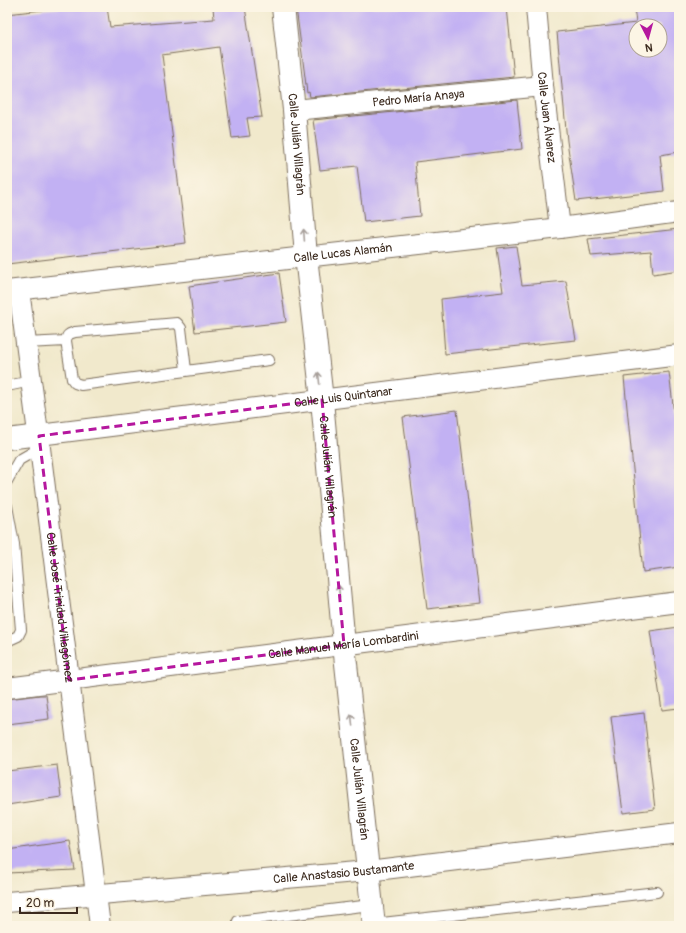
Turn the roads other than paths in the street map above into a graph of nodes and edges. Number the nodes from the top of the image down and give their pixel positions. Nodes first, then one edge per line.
1 (283, 7) edge
2 (536, 7) edge
3 (543, 86) junction
4 (294, 110) junction
5 (679, 212) edge
6 (560, 228) junction
7 (306, 256) junction
8 (13, 290) edge
9 (66, 341) junction
10 (26, 343) junction
11 (679, 355) edge
12 (269, 360) dead end
13 (186, 370) junction
14 (30, 380) junction
15 (7, 386) edge
16 (322, 400) junction
17 (7, 439) edge
18 (39, 442) junction
19 (7, 481) edge
20 (7, 506) edge
21 (11, 545) edge
22 (12, 583) edge
23 (679, 602) edge
24 (7, 641) edge
25 (344, 645) junction
26 (69, 680) junction
27 (7, 688) edge
28 (679, 833) edge
29 (368, 870) junction
30 (657, 892) dead end
31 (95, 894) junction
32 (7, 902) edge
33 (373, 918) edge
34 (238, 921) dead end
35 (100, 926) edge

1 - 4 street, Calle Julián Villagrán
2 - 3 street, Calle Juan Álvarez
3 - 4 street, Pedro María Anaya
3 - 6 street, Calle Juan Álvarez
7 -> 4 street, Calle Julián Villagrán
5 - 6 street, Calle Lucas Alamán
6 - 7 street, Calle Lucas Alamán
7 - 8 street, Calle Lucas Alamán
16 -> 7 street, Calle Julián Villagrán
8 - 10 street, Calle José Trinidad Villagómez
9 - 10 lane
9 - 13 lane
9 - 13 lane
10 - 14 street, Calle José Trinidad Villagómez
11 - 16 street, Calle Luis Quintanar
12 - 13 lane
14 - 15 lane
14 - 18 street, Calle José Trinidad Villagómez
16 - 18 street, Calle Luis Quintanar
25 -> 16 street, Calle Julián Villagrán
17 - 18 street, Calle Luis Quintanar
18 - 19 lane
18 - 26 street, Calle José Trinidad Villagómez
20 - 21 lane
21 - 22 lane
22 - 24 lane
23 - 25 street, Calle Manuel María Lombardini
25 - 26 street, Calle Manuel María Lombardini
29 -> 25 street, Calle Julián Villagrán
26 - 27 street, Calle Manuel María Lombardini
26 - 31 street, Calle José Trinidad Villagómez
28 - 29 street, Calle Anastasio Bustamante
29 - 31 street, Calle Anastasio Bustamante
29 - 33 street, Calle Julián Villagrán
30 - 33 lane
31 - 32 street, Calle Anastasio Bustamante
31 - 35 street, Calle José Trinidad Villagómez
33 - 34 lane

